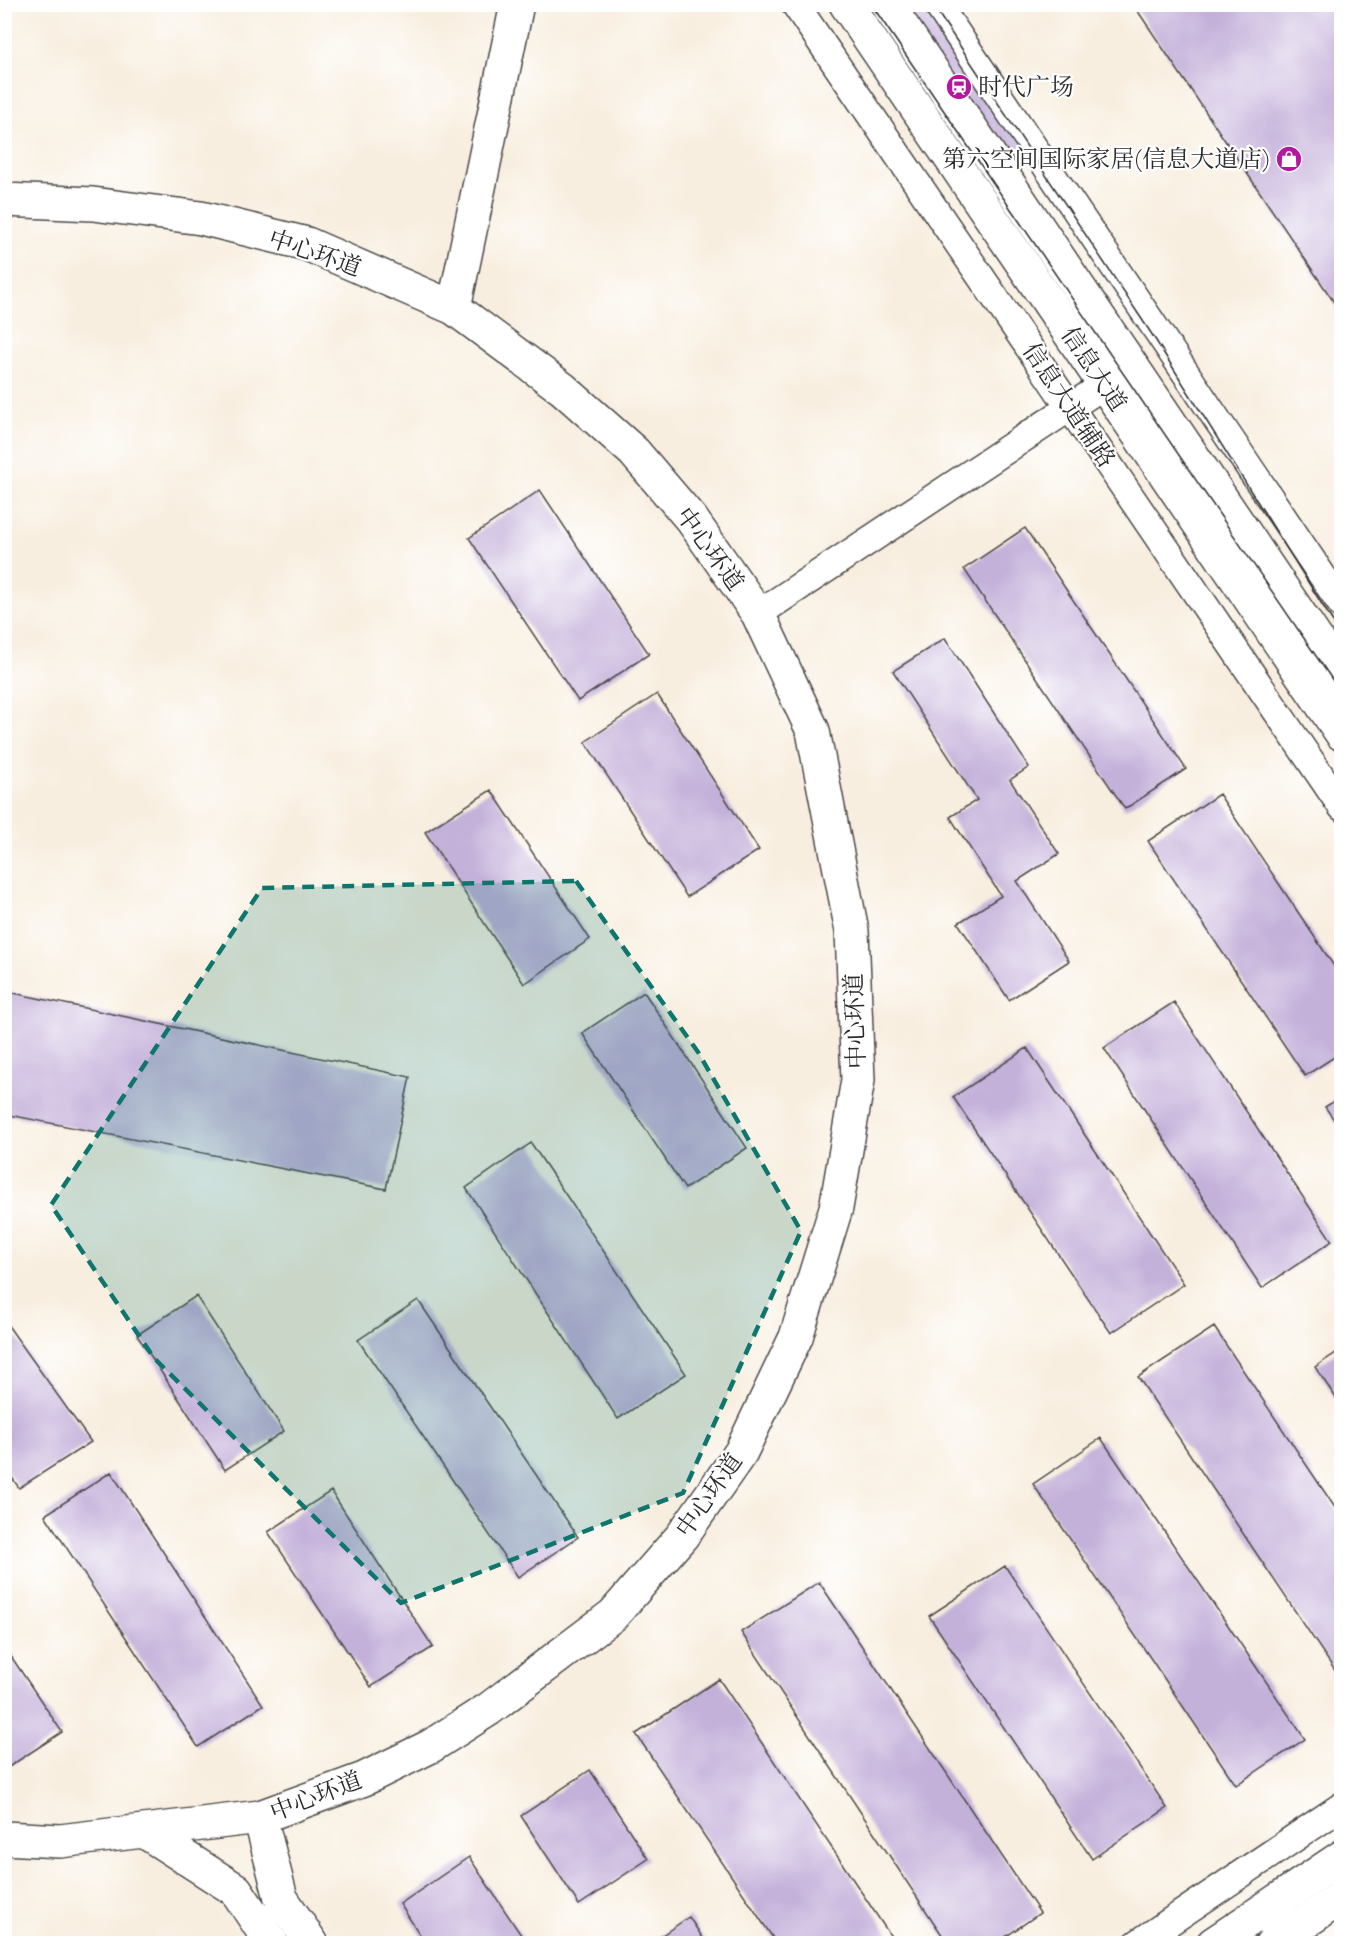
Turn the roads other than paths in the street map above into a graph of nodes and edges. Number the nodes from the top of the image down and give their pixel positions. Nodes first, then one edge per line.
1 (517, 4) edge
2 (795, 4) edge
3 (846, 4) edge
4 (887, 4) edge
5 (937, 4) edge
6 (4, 200) edge
7 (454, 308) junction
8 (1118, 375) junction
9 (1070, 407) junction
10 (1341, 605) edge
11 (758, 614) junction
12 (1341, 677) edge
13 (1341, 734) edge
14 (1341, 807) edge
15 (1341, 1806) edge
16 (260, 1817) junction
17 (144, 1831) junction
18 (4, 1838) edge
19 (1341, 1857) edge
20 (1341, 1897) edge
21 (273, 1944) edge
22 (312, 1944) edge
23 (1137, 1944) edge
24 (1213, 1944) edge
25 (1272, 1944) edge

1 - 7 street
2 - 9 street, 信息大道辅路
3 - 8 street, 信息大道
4 - 8 street, 信息大道
5 - 10 street
6 - 7 street, 中心环道
7 - 11 street, 中心环道
8 - 9 street
8 - 12 street, 信息大道
8 - 13 street, 信息大道
9 - 11 street
9 - 14 street, 信息大道辅路
11 - 16 street, 中心环道
15 - 23 street
16 - 17 street, 中心环道
16 - 22 street
17 - 18 street, 中心环道
17 - 21 street
19 - 24 street
20 - 25 street

